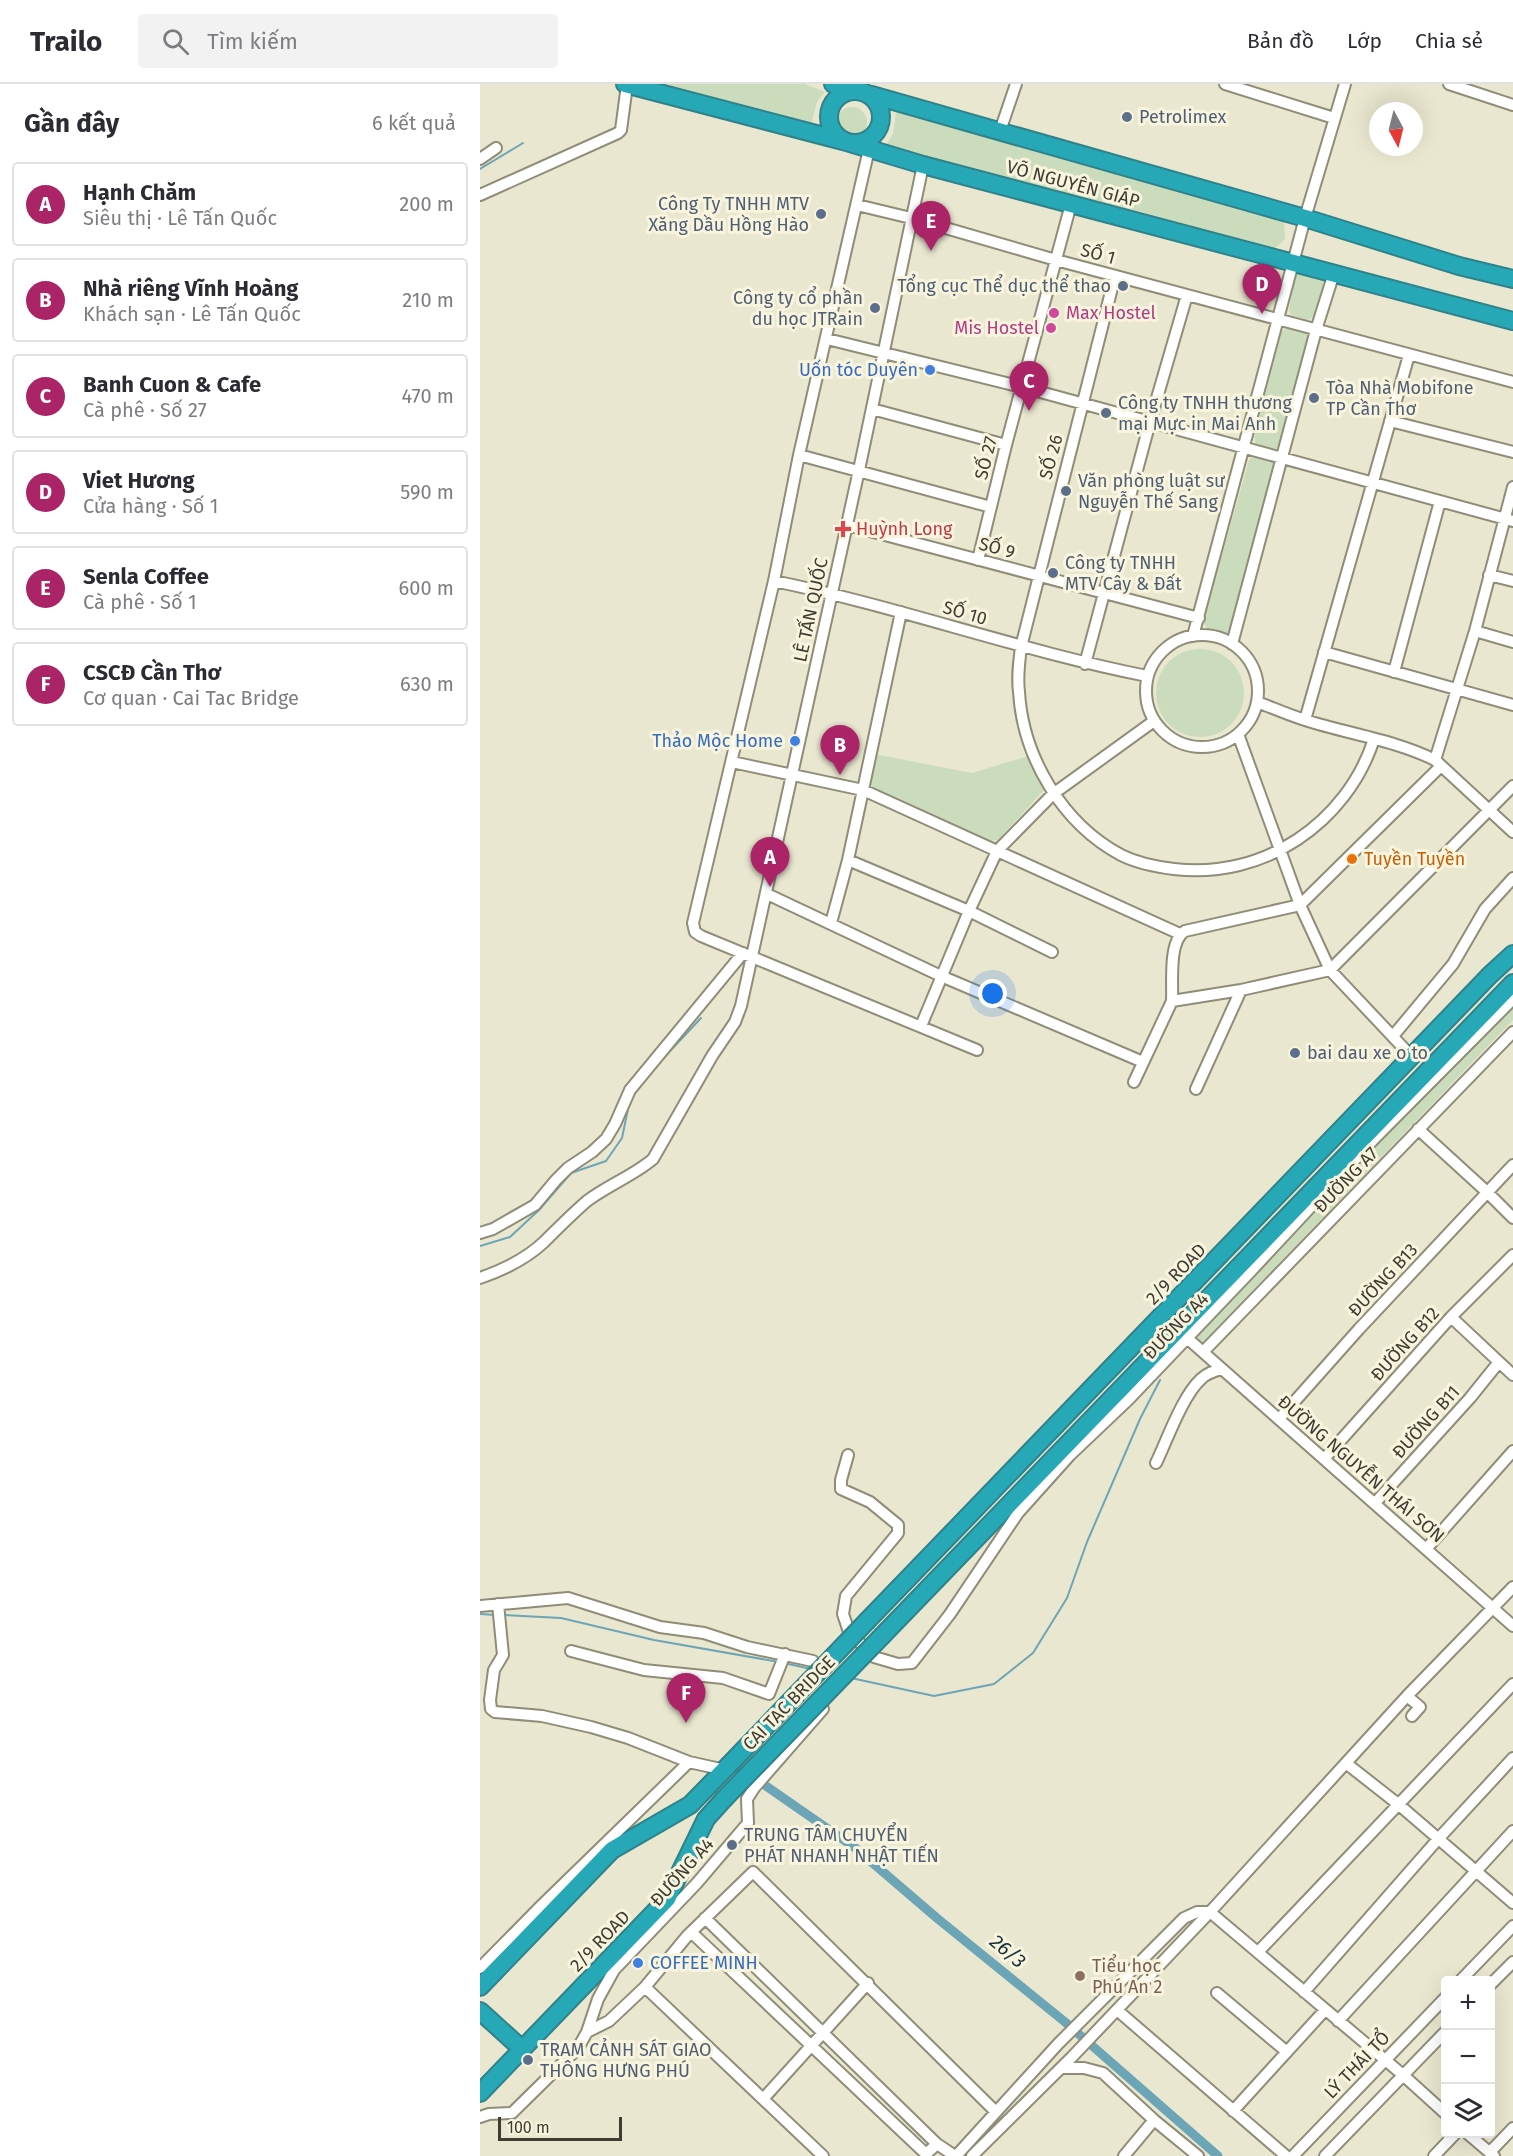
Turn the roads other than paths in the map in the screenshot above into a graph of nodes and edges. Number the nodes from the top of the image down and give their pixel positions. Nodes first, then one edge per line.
1 (626, 84) edge
2 (833, 84) edge
3 (1016, 84) edge
4 (1226, 84) edge
5 (1346, 84) edge
6 (1449, 84) edge
7 (866, 88) edge
8 (1513, 105) edge
9 (1334, 118) junction
10 (1000, 131) junction
11 (843, 141) junction
12 (496, 148) dead end
13 (869, 149) junction
14 (480, 159) edge
15 (923, 165) junction
16 (480, 195) edge
17 (1071, 204) junction
18 (857, 205) junction
19 (911, 218) junction
20 (1305, 218) junction
21 (1056, 260) junction
22 (1293, 261) junction
23 (1334, 273) junction
24 (1115, 276) junction
25 (1513, 279) edge
26 (1187, 295) junction
27 (1278, 319) junction
28 (1513, 321) edge
29 (1316, 330) junction
30 (827, 339) junction
31 (884, 351) junction
32 (1409, 355) junction
33 (1513, 382) edge
34 (1022, 387) junction
35 (1082, 404) junction
36 (872, 409) junction
37 (1390, 421) junction
38 (1150, 422) junction
39 (1006, 446) junction
40 (1244, 448) junction
41 (1513, 452) edge
42 (799, 455) junction
43 (1282, 458) junction
44 (859, 470) junction
45 (1372, 482) junction
46 (1513, 487) edge
47 (1440, 501) junction
48 (991, 507) junction
49 (1509, 519) edge
50 (847, 525) junction
51 (978, 560) junction
52 (1037, 575) junction
53 (1489, 575) junction
54 (774, 581) junction
55 (1513, 581) edge
56 (831, 593) junction
57 (1104, 593) junction
58 (901, 612) junction
59 (1199, 618) junction
60 (1475, 631) junction
61 (1194, 636) junction
62 (1513, 642) edge
63 (1232, 644) junction
64 (1021, 647) junction
65 (1324, 652) junction
66 (1085, 664) junction
67 (1394, 672) junction
68 (1147, 676) junction
69 (1458, 689) junction
70 (1257, 702) junction
71 (1513, 705) edge
72 (1305, 720) junction
73 (1154, 721) junction
74 (1238, 734) junction
75 (1374, 739) junction
76 (732, 762) junction
77 (1438, 763) junction
78 (792, 774) junction
79 (1513, 786) edge
80 (863, 790) junction
81 (1053, 794) junction
82 (1489, 810) junction
83 (1513, 832) edge
84 (1281, 850) junction
85 (997, 851) junction
86 (848, 860) junction
87 (1513, 878) edge
88 (767, 894) junction
89 (1300, 905) junction
90 (969, 911) junction
91 (831, 923) junction
92 (1180, 934) junction
93 (1052, 952) dead end
94 (748, 954) junction
95 (1513, 954) edge
96 (1330, 970) junction
97 (941, 976) junction
98 (1513, 983) edge
99 (1241, 990) junction
100 (1513, 999) edge
101 (1172, 1001) junction
102 (921, 1026) junction
103 (1513, 1032) edge
104 (1393, 1036) junction
105 (977, 1050) dead end
106 (1412, 1057) junction
107 (1143, 1062) junction
108 (1134, 1082) dead end
109 (1196, 1089) dead end
110 (1418, 1129) junction
111 (1513, 1165) edge
112 (1487, 1192) junction
113 (1513, 1218) edge
114 (480, 1233) edge
115 (1513, 1255) edge
116 (480, 1278) edge
117 (1451, 1317) junction
118 (1187, 1338) junction
119 (1203, 1352) junction
120 (1499, 1362) junction
121 (1222, 1369) junction
122 (1513, 1375) edge
123 (1279, 1419) junction
124 (1513, 1451) edge
125 (848, 1455) dead end
126 (1324, 1459) junction
127 (1156, 1463) dead end
128 (1375, 1503) junction
129 (1426, 1549) junction
130 (1513, 1587) edge
131 (480, 1606) edge
132 (498, 1608) junction
133 (1494, 1609) junction
134 (868, 1620) joint
135 (1513, 1626) edge
136 (572, 1651) dead end
137 (784, 1657) junction
138 (813, 1662) dead end
139 (1513, 1684) edge
140 (1407, 1696) junction
141 (823, 1709) dead end
142 (1412, 1716) dead end
143 (1513, 1758) edge
144 (689, 1762) junction
145 (1347, 1764) junction
146 (726, 1768) junction
147 (724, 1799) joint
148 (1398, 1804) junction
149 (1513, 1831) edge
150 (1438, 1838) junction
151 (1476, 1870) junction
152 (1513, 1903) edge
153 (1210, 1912) junction
154 (705, 1918) junction
155 (1513, 1926) edge
156 (691, 1932) junction
157 (1258, 1952) junction
158 (1513, 1962) edge
159 (480, 1968) edge
160 (1465, 1976) edge
161 (1495, 1981) edge
162 (868, 1983) junction
163 (480, 1987) edge
164 (645, 1987) junction
165 (1304, 1992) junction
166 (1217, 1993) dead end
167 (1441, 2002) edge
168 (1117, 2010) junction
169 (1325, 2010) junction
170 (480, 2011) edge
171 (1338, 2020) junction
172 (587, 2032) junction
173 (822, 2032) junction
174 (1441, 2036) edge
175 (811, 2045) junction
176 (522, 2049) junction
177 (1287, 2052) junction
178 (1385, 2060) junction
179 (1062, 2068) junction
180 (1403, 2075) junction
181 (480, 2093) edge
182 (763, 2099) junction
183 (1441, 2109) edge
184 (1233, 2111) junction
185 (996, 2112) junction
186 (480, 2117) edge
187 (1154, 2120) junction
188 (1513, 2128) edge
189 (1450, 2138) edge
190 (1474, 2138) edge
191 (937, 2144) junction
192 (1492, 2154) edge
193 (823, 2156) edge
194 (956, 2156) edge
195 (972, 2156) edge
196 (1124, 2156) edge
197 (1198, 2156) edge
198 (1286, 2156) edge
199 (1293, 2156) edge
200 (1325, 2156) edge
201 (1434, 2156) edge

1 - 11 highway, VÕ NGUYÊN GIÁP
1 - 16 street
2 - 7 highway, VÕ NGUYÊN GIÁP
3 - 10 street
4 - 9 street
5 - 9 street
6 - 8 street
7 - 10 highway, VÕ NGUYÊN GIÁP
7 - 11 highway
7 - 11 highway
9 - 20 street
10 - 20 highway, VÕ NGUYÊN GIÁP
11 - 13 highway, VÕ NGUYÊN GIÁP
12 - 14 street
13 - 15 highway, VÕ NGUYÊN GIÁP
13 - 18 street
15 - 17 highway, VÕ NGUYÊN GIÁP
15 - 19 street, LÊ TẤN QUỐC
17 - 21 street, SỐ 27
17 - 22 highway, VÕ NGUYÊN GIÁP
18 - 19 street, SỐ 1
18 - 30 street
19 - 21 street, SỐ 1
19 - 31 street, LÊ TẤN QUỐC
20 - 22 street
20 - 25 highway, VÕ NGUYÊN GIÁP
21 - 24 street, SỐ 1
21 - 34 street, SỐ 27
22 - 23 highway, VÕ NGUYÊN GIÁP
22 - 27 street
23 - 28 highway, VÕ NGUYÊN GIÁP
23 - 29 street
24 - 26 street, SỐ 1
24 - 35 street, SỐ 26
26 - 27 street, SỐ 1
26 - 38 street
27 - 29 street, SỐ 1
27 - 40 street
29 - 32 street, SỐ 1
29 - 43 street
30 - 31 street
30 - 42 street
31 - 34 street
31 - 36 street, LÊ TẤN QUỐC
32 - 33 street, SỐ 1
32 - 37 street
34 - 35 street
34 - 39 street, SỐ 27
35 - 38 street
35 - 52 street, SỐ 26
36 - 39 street
36 - 44 street, LÊ TẤN QUỐC
37 - 41 street
37 - 45 street
38 - 40 street
38 - 57 street
39 - 48 street, SỐ 27
40 - 43 street
40 - 59 street
42 - 44 street
42 - 54 street
43 - 45 street
43 - 63 street
44 - 48 street
44 - 50 street, LÊ TẤN QUỐC
45 - 47 street
45 - 65 street
46 - 49 street
47 - 49 street
47 - 67 street
48 - 51 street, SỐ 27
49 - 53 street
50 - 51 street, SỐ 9
50 - 56 street, LÊ TẤN QUỐC
51 - 52 street, SỐ 9
52 - 57 street, SỐ 9
52 - 64 street, SỐ 26
53 - 55 street
53 - 60 street
54 - 56 street, SỐ 10
54 - 76 street
56 - 58 street, SỐ 10
56 - 78 street, LÊ TẤN QUỐC
57 - 59 street, SỐ 9
57 - 66 street
58 - 64 street, SỐ 10
58 - 80 street
59 - 61 street
60 - 62 street
60 - 69 street
61 - 63 street
61 - 68 street
63 - 70 street
64 - 66 street, SỐ 10
64 - 81 street, SỐ 26
65 - 67 street
65 - 72 street
66 - 68 street, SỐ 10
67 - 69 street
68 - 73 street
69 - 71 street
69 - 77 street
70 - 72 street
70 - 74 street
72 - 75 street
73 - 74 street
73 - 81 street
74 - 84 street
75 - 77 street
75 - 84 street, SỐ 26
76 - 78 street
76 - 94 street
77 - 82 street
77 - 89 street
78 - 80 street
78 - 88 street, LÊ TẤN QUỐC
79 - 82 street
80 - 85 street
80 - 86 street
81 - 84 street, SỐ 26
81 - 85 street
82 - 83 street
82 - 96 street
84 - 89 street
85 - 90 street
85 - 92 street
86 - 90 street
86 - 91 street
87 - 104 street
88 - 91 street
88 - 94 street, LÊ TẤN QUỐC
89 - 92 street
89 - 96 street
90 - 93 street
90 - 97 street
91 - 97 street
92 - 101 street
94 - 102 street
94 - 114 street
94 - 116 street, LÊ TẤN QUỐC
95 - 106 highway, 2/9 ROAD
96 - 99 street
96 - 104 street
97 - 102 street
97 - 107 street
98 - 147 highway, CAI TAC BRIDGE, bridge
99 - 101 street
99 - 109 street
100 - 118 street, ĐƯỜNG A4
101 - 107 street
102 - 105 street
103 - 110 street, ĐƯỜNG A7
104 - 106 street
106 - 134 highway, 2/9 ROAD
107 - 108 street
110 - 112 street
110 - 119 street, ĐƯỜNG A7
111 - 112 street, ĐƯỜNG B13
112 - 113 street
112 - 123 street, ĐƯỜNG B13
115 - 117 street, ĐƯỜNG B12
117 - 120 street
117 - 126 street, ĐƯỜNG B12
118 - 119 street, ĐƯỜNG NGUYỄN THÁI SƠN
118 - 125 street, ĐƯỜNG A4
119 - 121 street, ĐƯỜNG NGUYỄN THÁI SƠN
120 - 122 street
120 - 128 street, ĐƯỜNG B11
121 - 123 street, ĐƯỜNG NGUYỄN THÁI SƠN
121 - 127 street
123 - 126 street, ĐƯỜNG NGUYỄN THÁI SƠN
124 - 129 street
126 - 128 street, ĐƯỜNG NGUYỄN THÁI SƠN
128 - 129 street, ĐƯỜNG NGUYỄN THÁI SƠN
129 - 133 street, ĐƯỜNG NGUYỄN THÁI SƠN
130 - 133 street
131 - 132 street
132 - 137 street
132 - 144 street
133 - 135 street, ĐƯỜNG NGUYỄN THÁI SƠN
133 - 140 street
134 - 146 highway, CAI TAC BRIDGE, bridge
136 - 137 street
137 - 138 street
139 - 148 street
140 - 142 street
140 - 145 street
141 - 172 street, ĐƯỜNG A4
143 - 150 street
144 - 146 street
144 - 159 street
145 - 148 street
145 - 153 street
146 - 163 highway
147 - 176 highway, 2/9 ROAD
148 - 150 street
148 - 157 street
149 - 151 street
150 - 151 street
150 - 165 street
151 - 152 street
151 - 171 street
153 - 157 street
153 - 168 street
153 - 185 street
154 - 156 street
154 - 162 street
154 - 173 street
155 - 160 street
156 - 164 street
156 - 175 street
157 - 165 street
158 - 161 street
162 - 173 street
162 - 185 street
164 - 172 street
164 - 182 street
165 - 169 street
166 - 177 street
167 - 178 street, LÝ THÁI TỔ
168 - 179 street
168 - 184 street
169 - 171 street
169 - 177 street
170 - 176 highway
171 - 178 street
172 - 186 street, ĐƯỜNG A4
173 - 175 street
173 - 191 street
174 - 180 street
175 - 182 street
175 - 191 street
176 - 181 highway, 2/9 ROAD
177 - 184 street
178 - 180 street
178 - 199 street, LÝ THÁI TỔ
179 - 187 street
179 - 195 street
180 - 183 street
180 - 200 street
182 - 193 street
184 - 198 street
185 - 194 street
187 - 196 street
187 - 197 street
188 - 192 street
189 - 201 street
190 - 192 street
191 - 194 street

